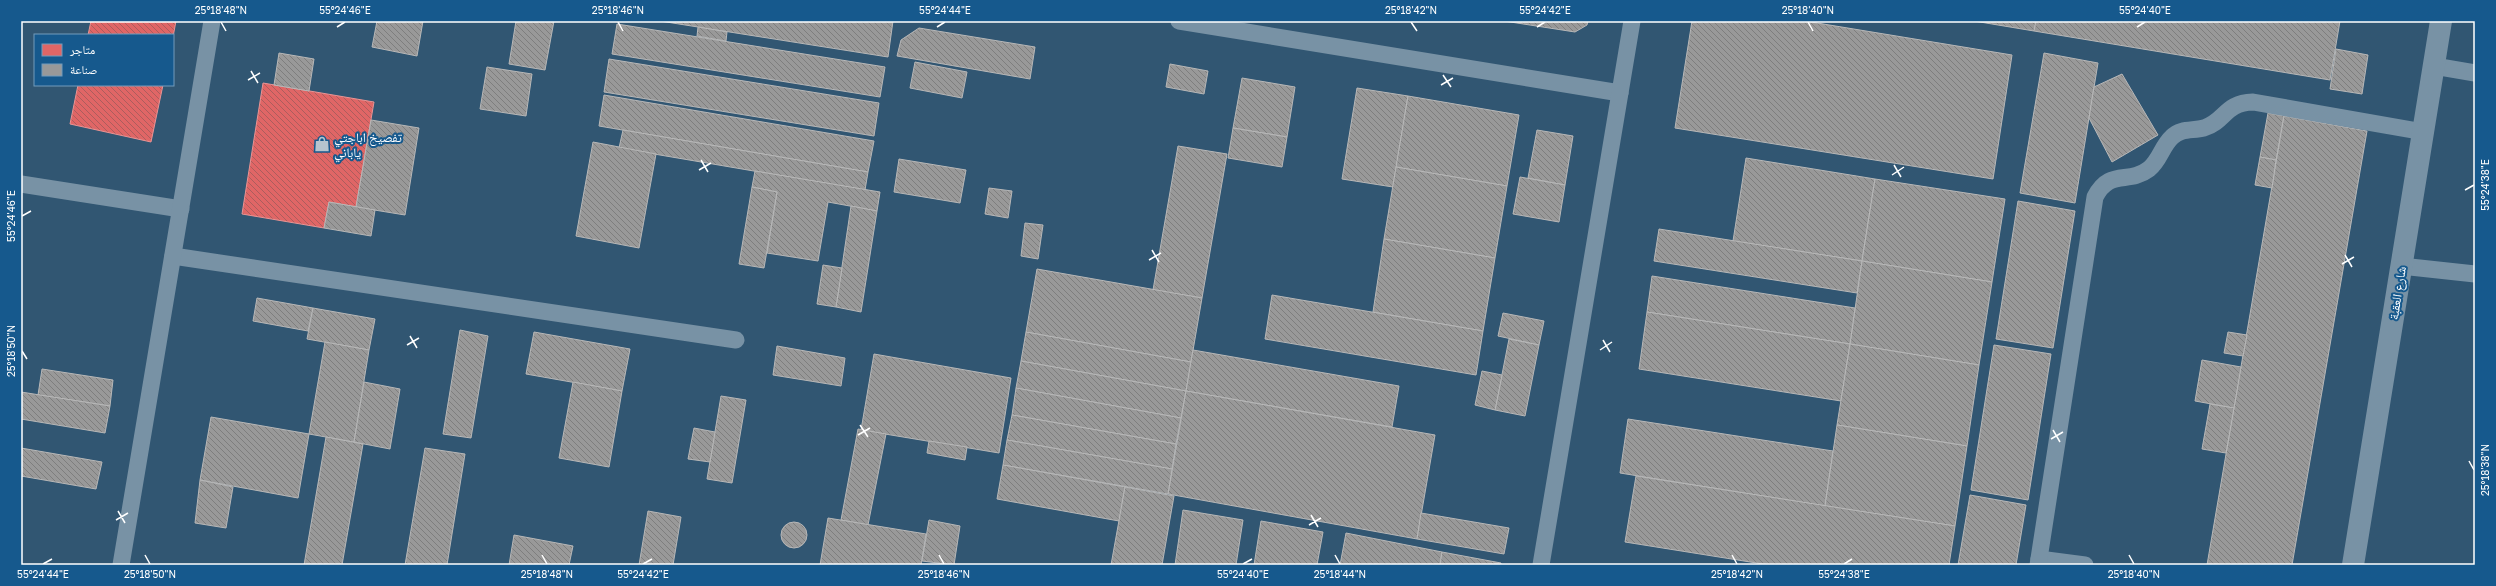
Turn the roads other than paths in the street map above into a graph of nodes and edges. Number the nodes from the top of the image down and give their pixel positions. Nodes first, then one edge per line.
1 (212, 21) edge
2 (1179, 21) edge
3 (1632, 21) edge
4 (2441, 21) edge
5 (2434, 66) junction
6 (2475, 73) edge
7 (1620, 92) junction
8 (2424, 132) junction
9 (21, 184) edge
10 (181, 209) junction
11 (173, 256) junction
12 (2401, 266) junction
13 (2475, 274) edge
14 (736, 340) dead end
15 (2038, 562) edge
16 (121, 565) edge
17 (1541, 565) edge
18 (2085, 565) edge
19 (2353, 565) edge

1 - 10 lane
2 - 7 lane
3 - 7 lane
4 - 5 street, شارع العقبة
5 - 6 lane
5 - 8 street, شارع العقبة
7 - 17 lane
8 - 12 street, شارع العقبة
8 - 15 lane
9 - 10 lane
10 - 11 lane
11 - 14 lane
11 - 16 lane
12 - 13 lane
12 - 19 street, شارع العقبة
15 - 18 lane

